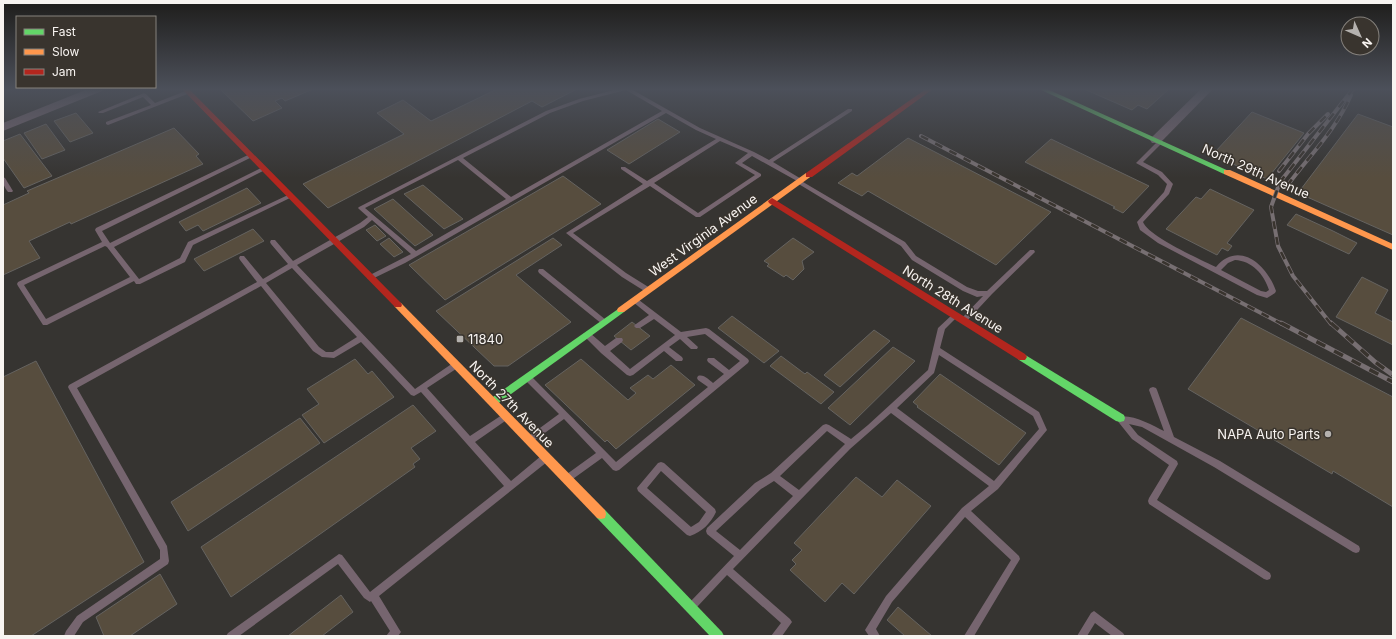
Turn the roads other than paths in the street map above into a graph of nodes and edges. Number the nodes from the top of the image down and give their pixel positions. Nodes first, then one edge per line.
1 (23, 119) edge
2 (119, 119) edge
3 (214, 119) edge
4 (535, 119) edge
5 (651, 119) edge
6 (679, 119) edge
7 (836, 119) edge
8 (888, 119) edge
9 (1109, 119) edge
10 (1179, 119) edge
11 (108, 123) dead end
12 (3, 127) edge
13 (720, 139) junction
14 (1158, 141) junction
15 (752, 153) junction
16 (250, 156) junction
17 (459, 158) junction
18 (769, 162) junction
19 (623, 168) dead end
20 (263, 169) junction
21 (3, 179) edge
22 (800, 181) junction
23 (648, 184) junction
24 (10, 191) dead end
25 (290, 196) junction
26 (510, 199) junction
27 (772, 201) junction
28 (372, 217) junction
29 (273, 242) dead end
30 (334, 242) junction
31 (108, 244) junction
32 (1393, 247) edge
33 (1032, 252) dead end
34 (415, 254) junction
35 (242, 258) dead end
36 (293, 265) junction
37 (541, 271) dead end
38 (1216, 271) junction
39 (134, 278) junction
40 (370, 278) junction
41 (262, 282) junction
42 (649, 290) junction
43 (989, 293) junction
44 (635, 300) junction
45 (654, 315) junction
46 (955, 315) junction
47 (963, 321) junction
48 (604, 322) junction
49 (638, 326) dead end
50 (586, 335) junction
51 (680, 336) junction
52 (362, 338) junction
53 (619, 340) dead end
54 (664, 347) junction
55 (694, 347) dead end
56 (936, 349) junction
57 (604, 351) junction
58 (678, 359) dead end
59 (711, 360) dead end
60 (456, 365) junction
61 (729, 374) junction
62 (527, 377) junction
63 (701, 378) dead end
64 (713, 387) junction
65 (422, 388) junction
66 (1153, 390) dead end
67 (493, 402) junction
68 (891, 408) junction
69 (564, 415) junction
70 (506, 416) junction
71 (1120, 418) junction
72 (1171, 439) junction
73 (529, 440) junction
74 (470, 441) junction
75 (852, 443) junction
76 (602, 453) junction
77 (546, 457) junction
78 (774, 476) junction
79 (566, 479) junction
80 (510, 486) junction
81 (995, 486) junction
82 (798, 495) junction
83 (966, 511) junction
84 (702, 524) junction
85 (710, 531) junction
86 (1356, 549) dead end
87 (740, 555) junction
88 (726, 569) junction
89 (1267, 576) dead end
90 (373, 595) junction
91 (690, 607) junction
92 (395, 635) edge
93 (69, 636) edge
94 (231, 636) edge
95 (718, 636) edge
96 (776, 636) edge
97 (875, 636) edge
98 (969, 636) edge
99 (1082, 636) edge
100 (1120, 636) edge

1 - 12 street
2 - 11 lane
3 - 16 street, North 27th Avenue
4 - 17 lane
5 - 26 lane
6 - 13 lane
7 - 18 lane
8 - 22 street, West Virginia Avenue
9 - 14 street, North 29th Avenue
10 - 14 street
13 - 15 lane
13 - 23 lane
14 - 32 street, North 29th Avenue
14 - 38 lane
15 - 18 lane
15 - 23 lane
16 - 20 street, North 27th Avenue
16 - 31 lane
17 - 26 lane
17 - 28 lane
18 - 22 lane
19 - 23 lane
20 - 25 street, North 27th Avenue
20 - 31 lane
21 - 24 lane
22 - 27 street, West Virginia Avenue
22 - 43 lane
23 - 42 lane
25 - 30 street, North 27th Avenue
25 - 39 lane
26 - 34 lane
27 - 42 street, West Virginia Avenue
27 - 46 street, North 28th Avenue
28 - 30 lane
28 - 34 lane
29 - 36 lane
30 - 36 lane
30 - 40 street, North 27th Avenue
31 - 39 lane
31 - 39 lane
33 - 43 lane
34 - 40 lane
35 - 41 lane
36 - 41 lane
36 - 52 lane
37 - 48 lane
38 - 38 lane
40 - 60 street, North 27th Avenue
41 - 52 lane
41 - 93 lane
42 - 44 street, West Virginia Avenue
43 - 47 lane
44 - 45 lane
44 - 48 street, West Virginia Avenue
45 - 49 lane
45 - 51 lane
46 - 47 street, North 28th Avenue
46 - 56 lane
47 - 71 street, North 28th Avenue
48 - 50 street, West Virginia Avenue
50 - 57 lane
50 - 62 street, West Virginia Avenue
51 - 54 lane
51 - 55 lane
51 - 61 lane
52 - 65 lane
53 - 57 lane
54 - 57 lane
54 - 58 lane
56 - 68 lane
56 - 81 lane
59 - 61 lane
60 - 65 lane
60 - 67 street, North 27th Avenue
61 - 64 lane
62 - 67 street, West Virginia Avenue
62 - 69 lane
63 - 64 lane
64 - 76 lane
65 - 74 lane
66 - 72 lane
67 - 70 street, North 27th Avenue
68 - 75 lane
68 - 81 lane
69 - 73 lane
69 - 76 lane
70 - 73 street, North 27th Avenue
70 - 74 lane
71 - 72 lane
71 - 89 lane
72 - 86 lane
73 - 77 street, North 27th Avenue
74 - 80 lane
75 - 78 lane
75 - 82 lane
76 - 79 lane
77 - 79 street, North 27th Avenue
77 - 80 lane
78 - 82 lane
78 - 85 lane
79 - 91 street, North 27th Avenue
80 - 90 lane
81 - 83 lane
82 - 87 lane
83 - 97 lane
83 - 98 lane
84 - 84 lane
84 - 85 lane
85 - 87 lane
87 - 88 lane
88 - 91 lane
88 - 96 lane
90 - 92 lane
90 - 94 lane
91 - 95 street, North 27th Avenue
99 - 100 lane

